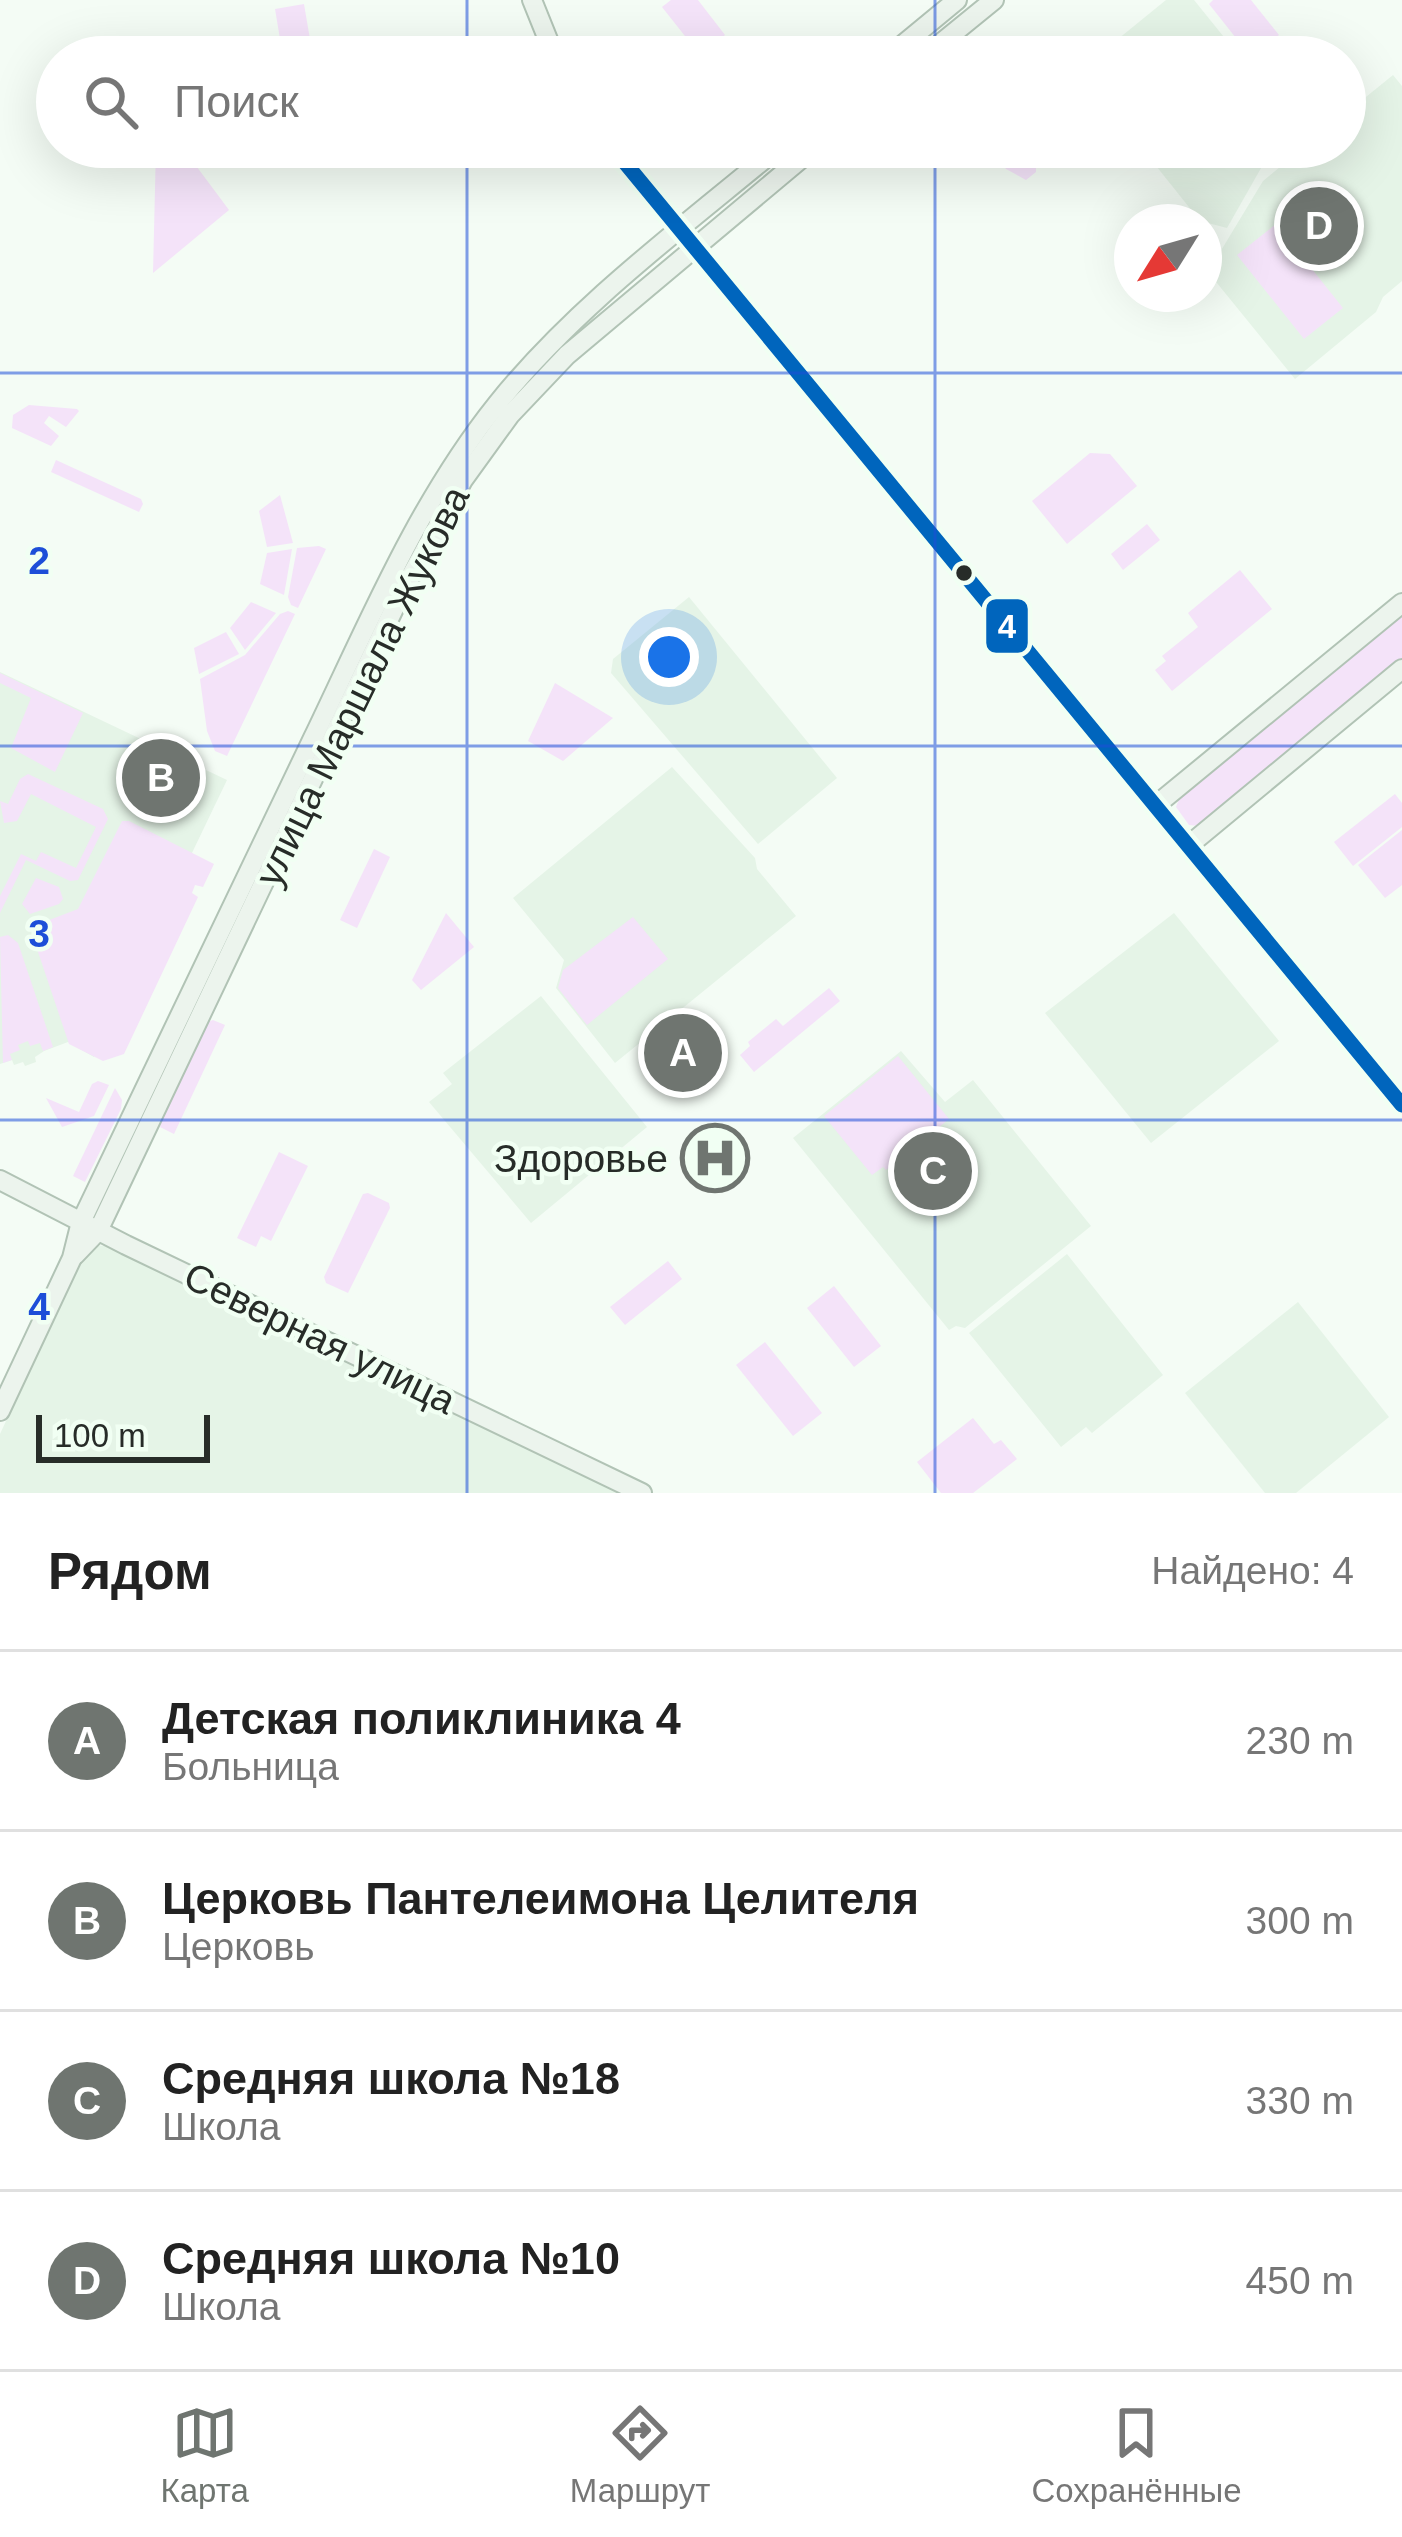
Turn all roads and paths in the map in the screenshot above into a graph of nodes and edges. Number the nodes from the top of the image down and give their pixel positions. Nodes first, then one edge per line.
1 (532, 0) edge
2 (957, 0) edge
3 (994, 0) edge
4 (546, 36) edge
5 (918, 36) edge
6 (950, 36) edge
7 (629, 168) edge
8 (754, 168) edge
9 (789, 168) edge
10 (680, 230) junction
11 (693, 246) junction
12 (560, 348) junction
13 (1402, 602) edge
14 (1402, 669) edge
15 (1156, 806) junction
16 (1188, 846) junction
17 (1402, 1105) edge
18 (0, 1180) edge
19 (90, 1226) junction
20 (0, 1411) edge
21 (642, 1493) edge

1 - 4 main road
2 - 5 main road
3 - 6 main road
7 - 10 main road
8 - 10 main road, улица Маршала Жукова
9 - 11 main road, улица Маршала Жукова
10 - 11 main road
10 - 12 main road, улица Маршала Жукова
11 - 12 main road, улица Маршала Жукова
11 - 15 main road
12 - 19 main road, улица Маршала Жукова
13 - 15 main road
14 - 16 main road
15 - 16 main road
16 - 17 main road
18 - 19 main road, Северная улица
19 - 20 main road, улица Маршала Жукова
19 - 21 main road, Северная улица

